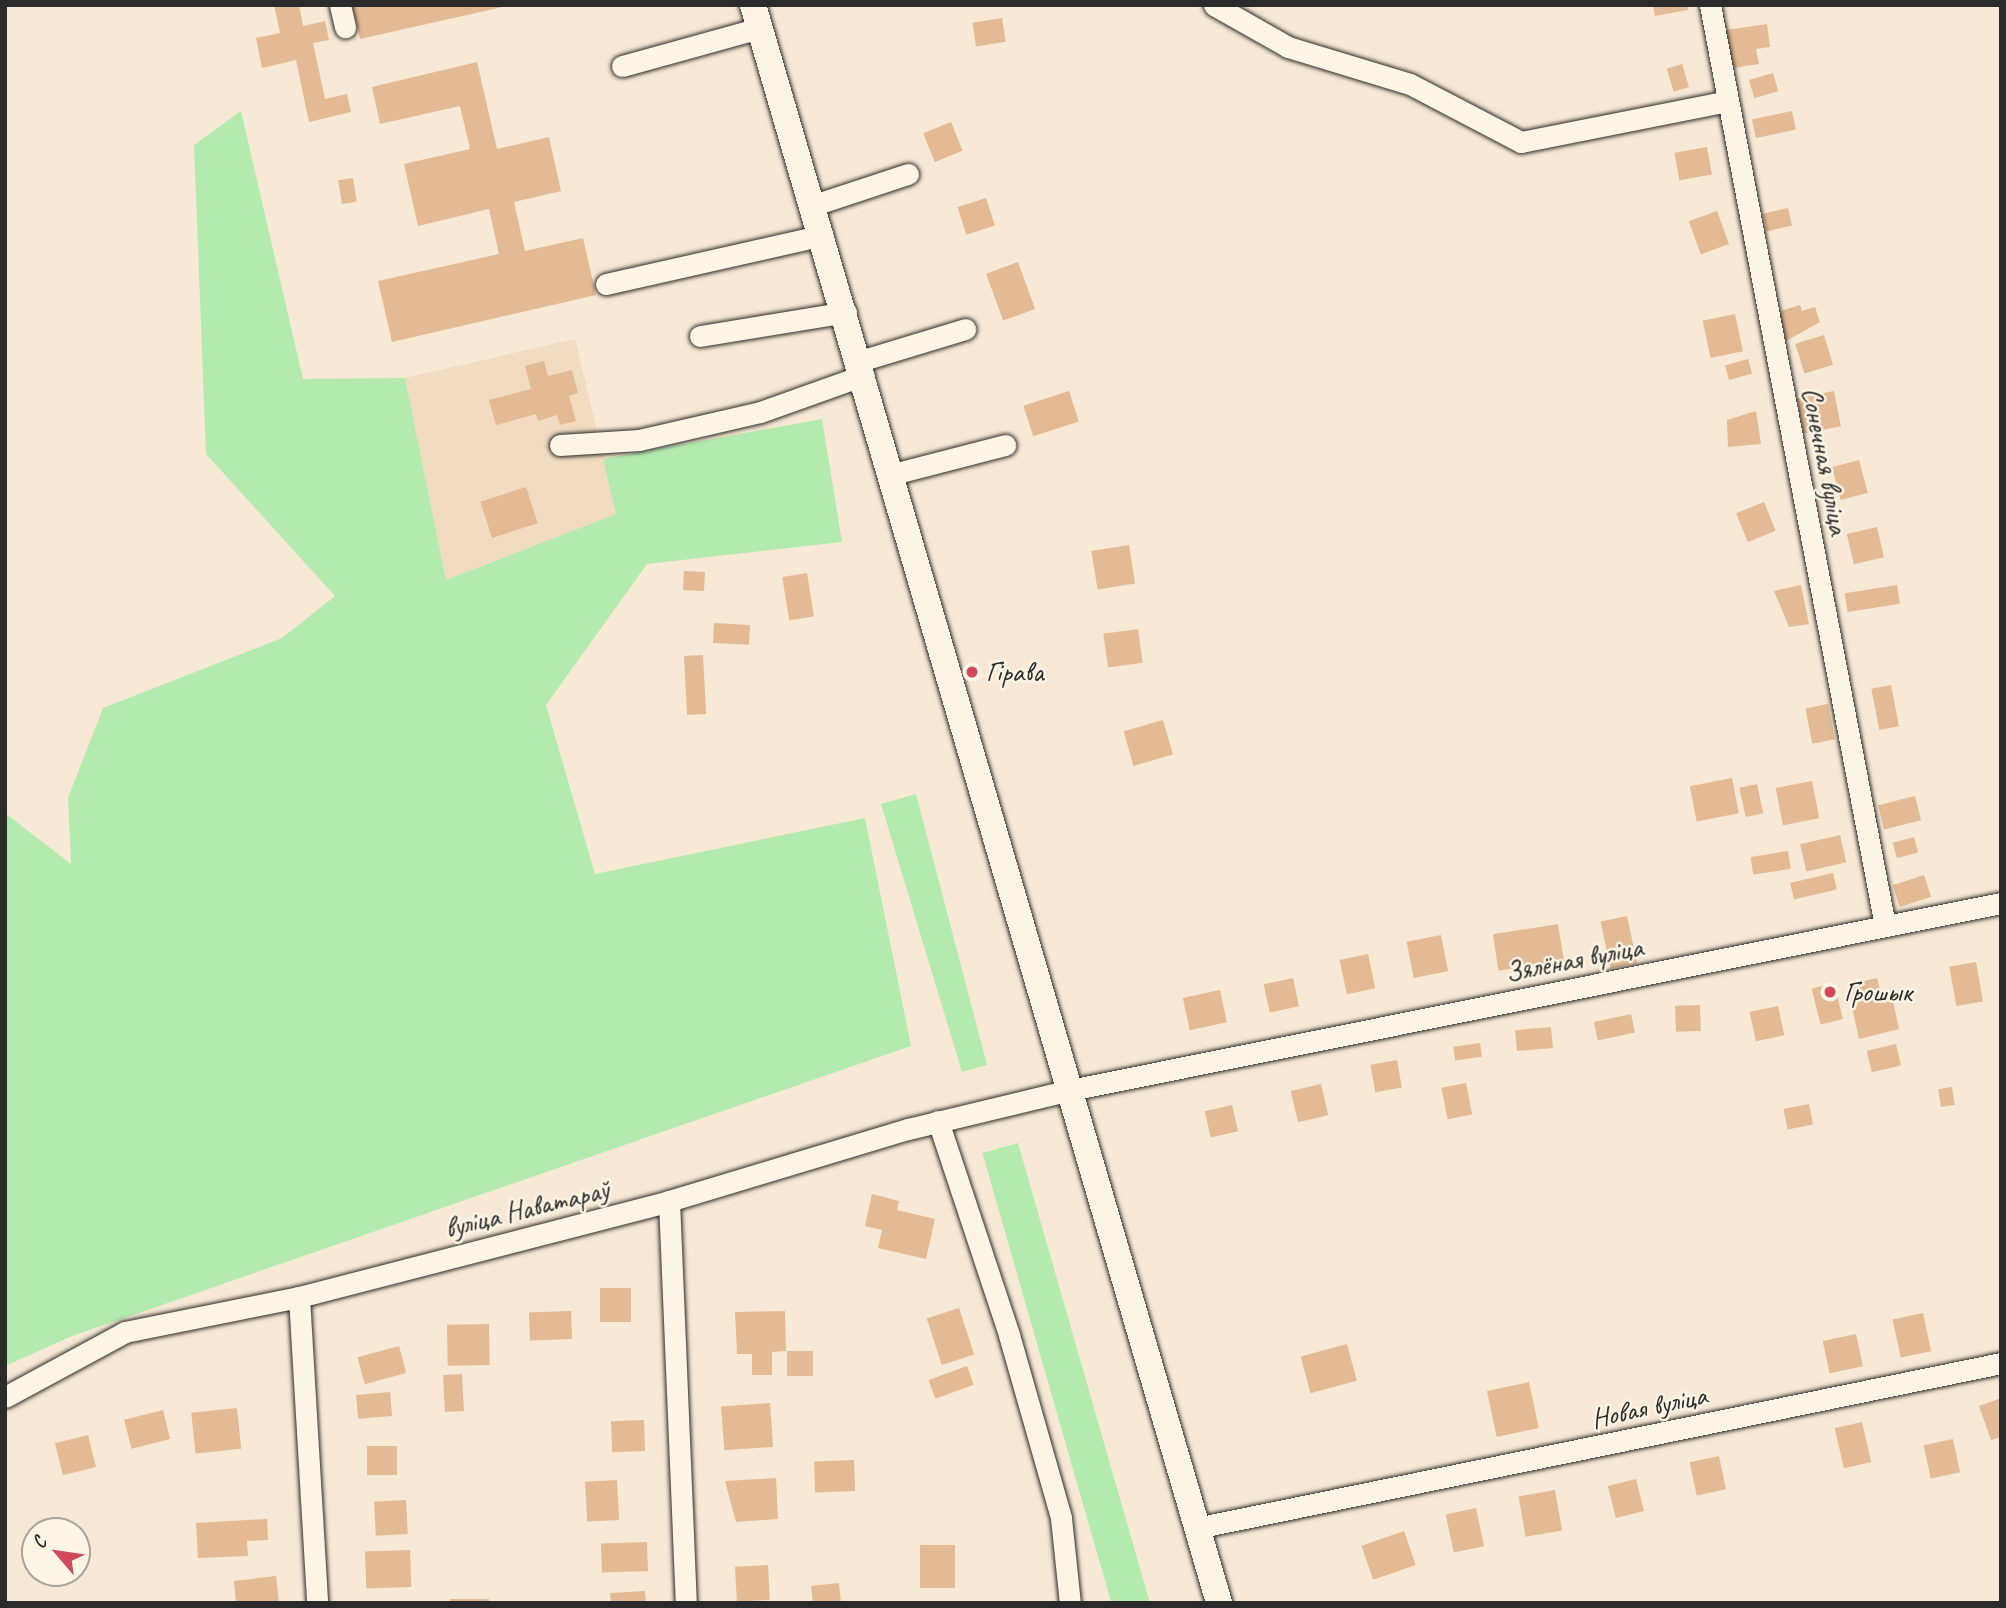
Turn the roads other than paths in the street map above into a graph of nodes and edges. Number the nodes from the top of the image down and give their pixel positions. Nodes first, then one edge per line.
1 (340, 5) edge
2 (1214, 5) edge
3 (1710, 5) edge
4 (759, 11) edge
5 (345, 27) dead end
6 (622, 66) dead end
7 (1728, 101) junction
8 (908, 174) dead end
9 (814, 205) junction
10 (823, 235) junction
11 (606, 284) dead end
12 (846, 312) junction
13 (965, 329) dead end
14 (701, 336) dead end
15 (862, 368) junction
16 (560, 445) dead end
17 (1004, 445) dead end
18 (893, 474) junction
19 (2001, 903) edge
20 (1885, 926) junction
21 (1070, 1090) junction
22 (938, 1121) junction
23 (669, 1201) junction
24 (299, 1297) junction
25 (2001, 1363) edge
26 (5, 1396) edge
27 (1196, 1528) junction
28 (317, 1603) edge
29 (686, 1603) edge
30 (1070, 1603) edge
31 (1219, 1603) edge

1 - 5 street
2 - 7 street
3 - 7 street, Сонечная вуліца
4 - 6 street
4 - 9 main road
7 - 20 street, Сонечная вуліца
8 - 9 street
9 - 10 main road
10 - 11 street
10 - 12 main road
12 - 14 street
12 - 15 main road
13 - 15 street
15 - 16 street
15 - 18 main road
17 - 18 street
18 - 21 main road
19 - 20 street, Зялёная вуліца
20 - 21 street, Зялёная вуліца
21 - 22 street, вуліца Наватараў
21 - 27 main road
22 - 23 street, вуліца Наватараў
22 - 30 street
23 - 24 street, вуліца Наватараў
23 - 29 street
24 - 26 street, вуліца Наватараў
24 - 28 street
25 - 27 street, Новая вуліца
27 - 31 main road

